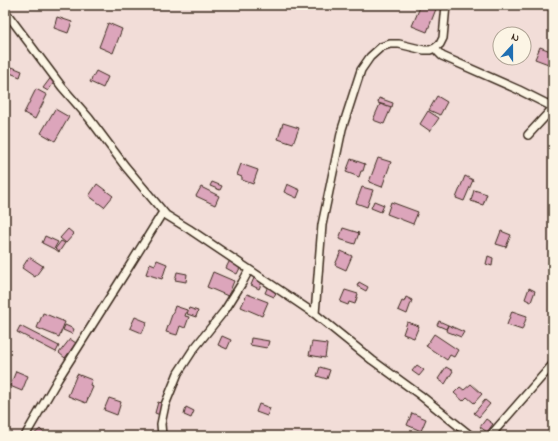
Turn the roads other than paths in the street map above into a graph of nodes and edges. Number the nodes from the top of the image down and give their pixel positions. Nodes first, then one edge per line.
1 (446, 5) edge
2 (5, 11) edge
3 (435, 48) junction
4 (553, 107) edge
5 (528, 135) dead end
6 (163, 212) junction
7 (249, 270) junction
8 (316, 314) junction
9 (553, 364) edge
10 (25, 436) edge
11 (162, 436) edge
12 (471, 436) edge
13 (490, 436) edge

1 - 3 street
2 - 6 street
3 - 4 street
3 - 8 street
4 - 5 street
6 - 7 street
6 - 10 street
7 - 8 street
7 - 11 street
8 - 12 street
9 - 13 street

